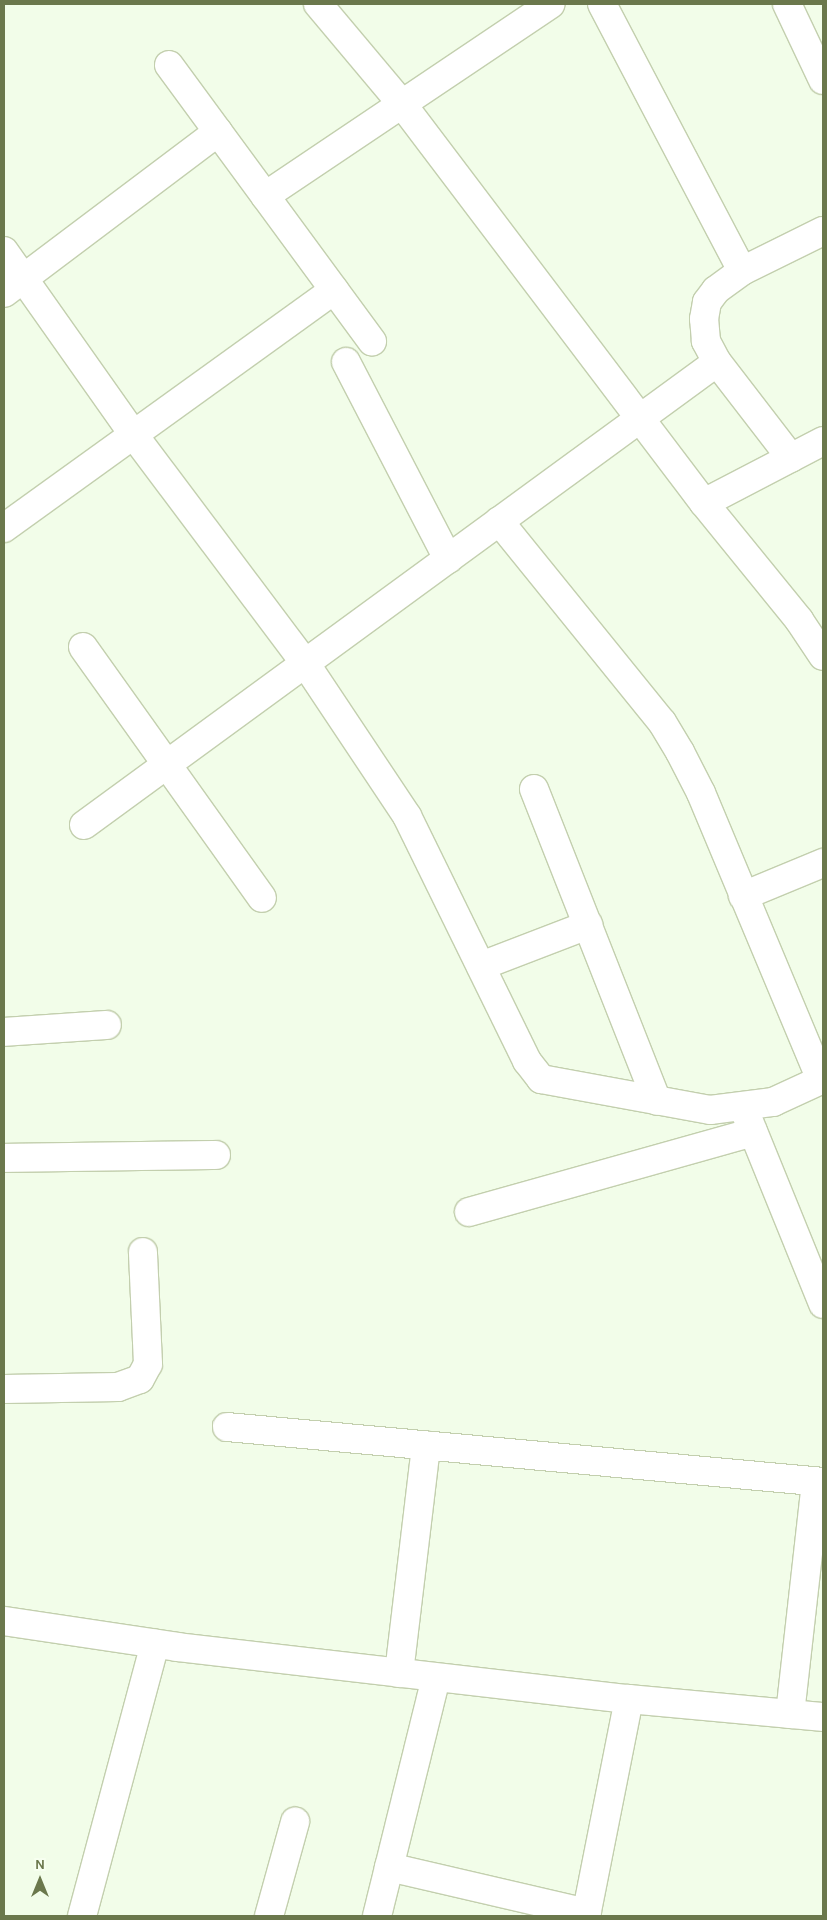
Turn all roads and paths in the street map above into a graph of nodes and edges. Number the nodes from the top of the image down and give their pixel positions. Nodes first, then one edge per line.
1 (318, 4) edge
2 (551, 4) edge
3 (602, 4) edge
4 (786, 4) edge
5 (169, 65) dead end
6 (823, 80) edge
7 (402, 104) junction
8 (218, 132) junction
9 (265, 196) junction
10 (823, 231) edge
11 (4, 251) edge
12 (742, 271) junction
13 (14, 286) edge
14 (334, 290) junction
15 (372, 341) dead end
16 (346, 362) dead end
17 (717, 362) junction
18 (640, 418) junction
19 (133, 434) junction
20 (823, 441) edge
21 (792, 458) junction
22 (704, 503) junction
23 (499, 521) junction
24 (4, 528) edge
25 (448, 559) junction
26 (83, 647) dead end
27 (823, 656) edge
28 (305, 663) junction
29 (166, 765) junction
30 (534, 789) dead end
31 (84, 825) dead end
32 (823, 863) edge
33 (743, 896) junction
34 (262, 898) dead end
35 (588, 925) junction
36 (481, 966) junction
37 (107, 1025) dead end
38 (4, 1032) edge
39 (822, 1079) edge
40 (657, 1101) junction
41 (749, 1120) junction
42 (216, 1155) dead end
43 (4, 1158) edge
44 (470, 1212) dead end
45 (144, 1252) dead end
46 (823, 1304) edge
47 (4, 1389) edge
48 (227, 1427) dead end
49 (426, 1446) junction
50 (820, 1482) edge
51 (4, 1621) edge
52 (155, 1644) junction
53 (399, 1673) junction
54 (436, 1678) junction
55 (629, 1699) junction
56 (790, 1714) junction
57 (823, 1717) edge
58 (295, 1822) dead end
59 (389, 1867) junction
60 (587, 1914) edge
61 (82, 1916) edge
62 (269, 1916) edge
63 (377, 1916) edge

1 - 7 street
2 - 7 street
3 - 12 street
4 - 6 street
5 - 8 street
7 - 9 street
7 - 18 street
8 - 9 street
8 - 13 street
9 - 14 street
10 - 12 street
11 - 13 street
12 - 17 street
13 - 19 street
14 - 15 street
14 - 19 street
16 - 25 street
17 - 18 street
17 - 21 street
18 - 22 street
18 - 23 street
19 - 24 street
19 - 28 street
20 - 21 street
21 - 22 street
22 - 27 street
23 - 25 street
23 - 33 street
25 - 28 street
26 - 29 street
28 - 29 street
28 - 36 street
29 - 31 street
29 - 34 street
30 - 35 street
32 - 33 street
33 - 39 street
35 - 36 street
35 - 40 street
36 - 40 street
37 - 38 street
39 - 41 street
40 - 41 street
41 - 44 street
41 - 46 street
42 - 43 street
45 - 47 street
48 - 49 street
49 - 50 street
49 - 53 street
50 - 56 street
51 - 52 street
52 - 53 street
52 - 61 street
53 - 54 street
54 - 55 street
54 - 59 street
55 - 56 street
55 - 60 street
56 - 57 street
58 - 62 street
59 - 60 street
59 - 63 street

